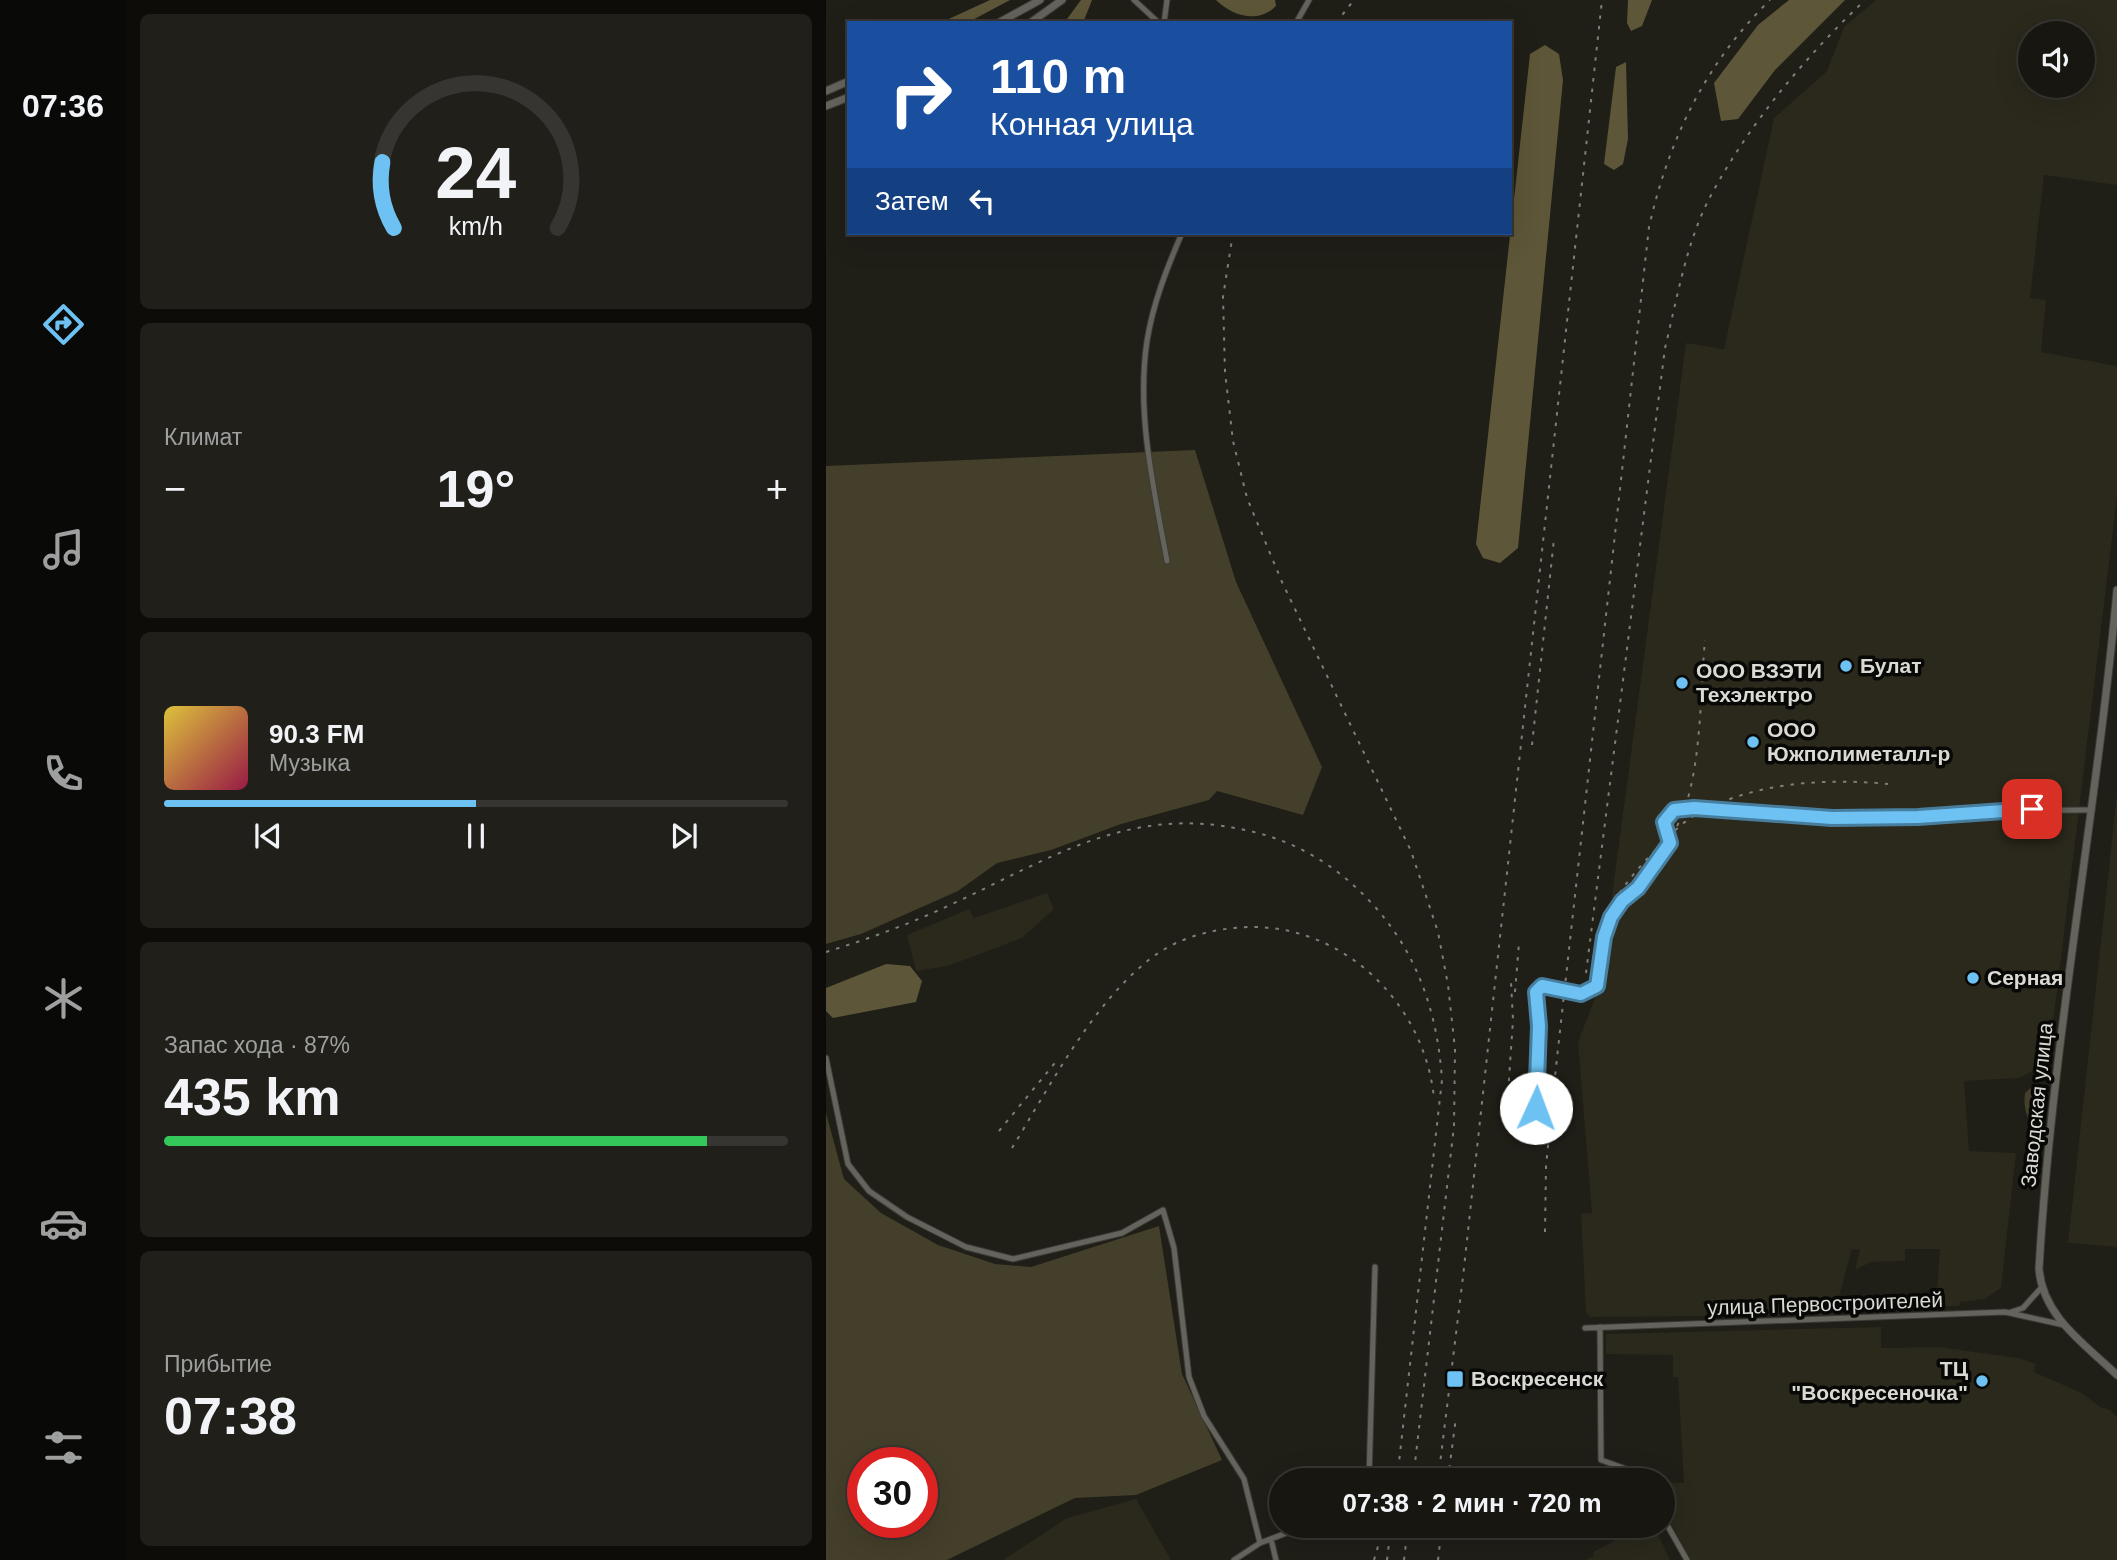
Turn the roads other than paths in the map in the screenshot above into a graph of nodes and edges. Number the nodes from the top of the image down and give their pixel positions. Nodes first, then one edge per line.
1 (1040, 0) edge
2 (1062, 0) edge
3 (1133, 0) edge
4 (1167, 0) edge
5 (1309, 0) edge
6 (1002, 21) edge
7 (1033, 21) edge
8 (1159, 21) edge
9 (1162, 21) edge
10 (1297, 21) edge
11 (847, 82) edge
12 (826, 90) edge
13 (847, 98) edge
14 (826, 106) edge
15 (1181, 235) edge
16 (1167, 561) dead end
17 (2117, 590) edge
18 (2092, 810) junction
19 (826, 1058) edge
20 (1535, 1122) dead end
21 (1375, 1267) dead end
22 (2041, 1288) junction
23 (2005, 1312) junction
24 (2064, 1325) junction
25 (1600, 1327) junction
26 (1585, 1328) dead end
27 (2117, 1375) edge
28 (1369, 1468) edge
29 (1624, 1468) edge
30 (1674, 1538) edge
31 (1271, 1539) joint
32 (1260, 1543) junction
33 (1234, 1560) edge
34 (1276, 1560) edge
35 (1687, 1560) edge

1 - 6 street
2 - 7 street
3 - 8 street
4 - 9 street
5 - 10 street
11 - 12 street
13 - 14 street
15 - 16 street
17 - 18 street, Заводская улица
18 - 20 street
18 - 22 street, Заводская улица
19 - 32 street
21 - 28 street
22 - 23 street
22 - 24 street
23 - 24 street, улица Первостроителей
23 - 25 street, улица Первостроителей
24 - 27 street
25 - 26 street, улица Первостроителей
25 - 29 street
30 - 35 street
31 - 32 street
31 - 34 street
32 - 33 street

